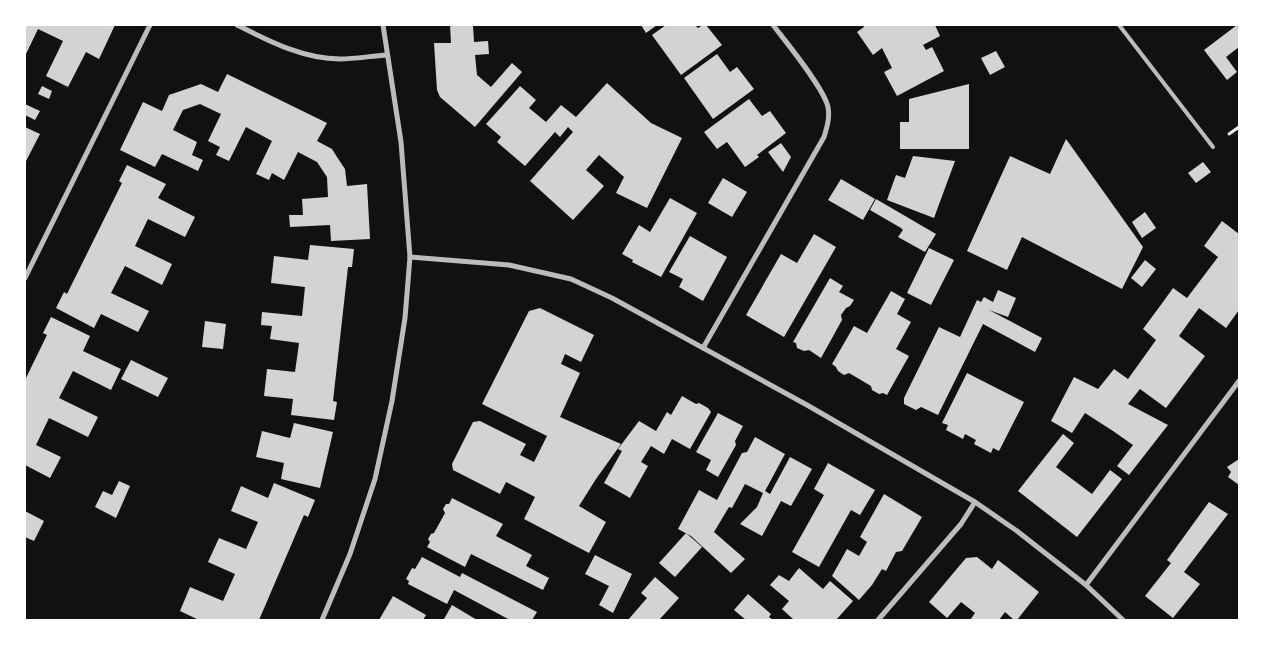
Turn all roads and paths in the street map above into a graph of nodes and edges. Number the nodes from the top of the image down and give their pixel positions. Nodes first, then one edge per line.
1 (150, 25) edge
2 (237, 25) edge
3 (383, 25) edge
4 (773, 25) edge
5 (1119, 25) edge
6 (387, 54) junction
7 (1213, 147) dead end
8 (410, 258) junction
9 (25, 278) edge
10 (703, 348) junction
11 (1239, 381) edge
12 (975, 502) junction
13 (1086, 585) junction
14 (322, 620) edge
15 (878, 620) edge
16 (1123, 620) edge

1 - 9 street
2 - 6 street
3 - 6 street
4 - 10 street
5 - 7 lane
6 - 8 street
8 - 10 street
8 - 14 street
10 - 12 street
11 - 13 street
12 - 13 street
12 - 15 street
13 - 16 street

